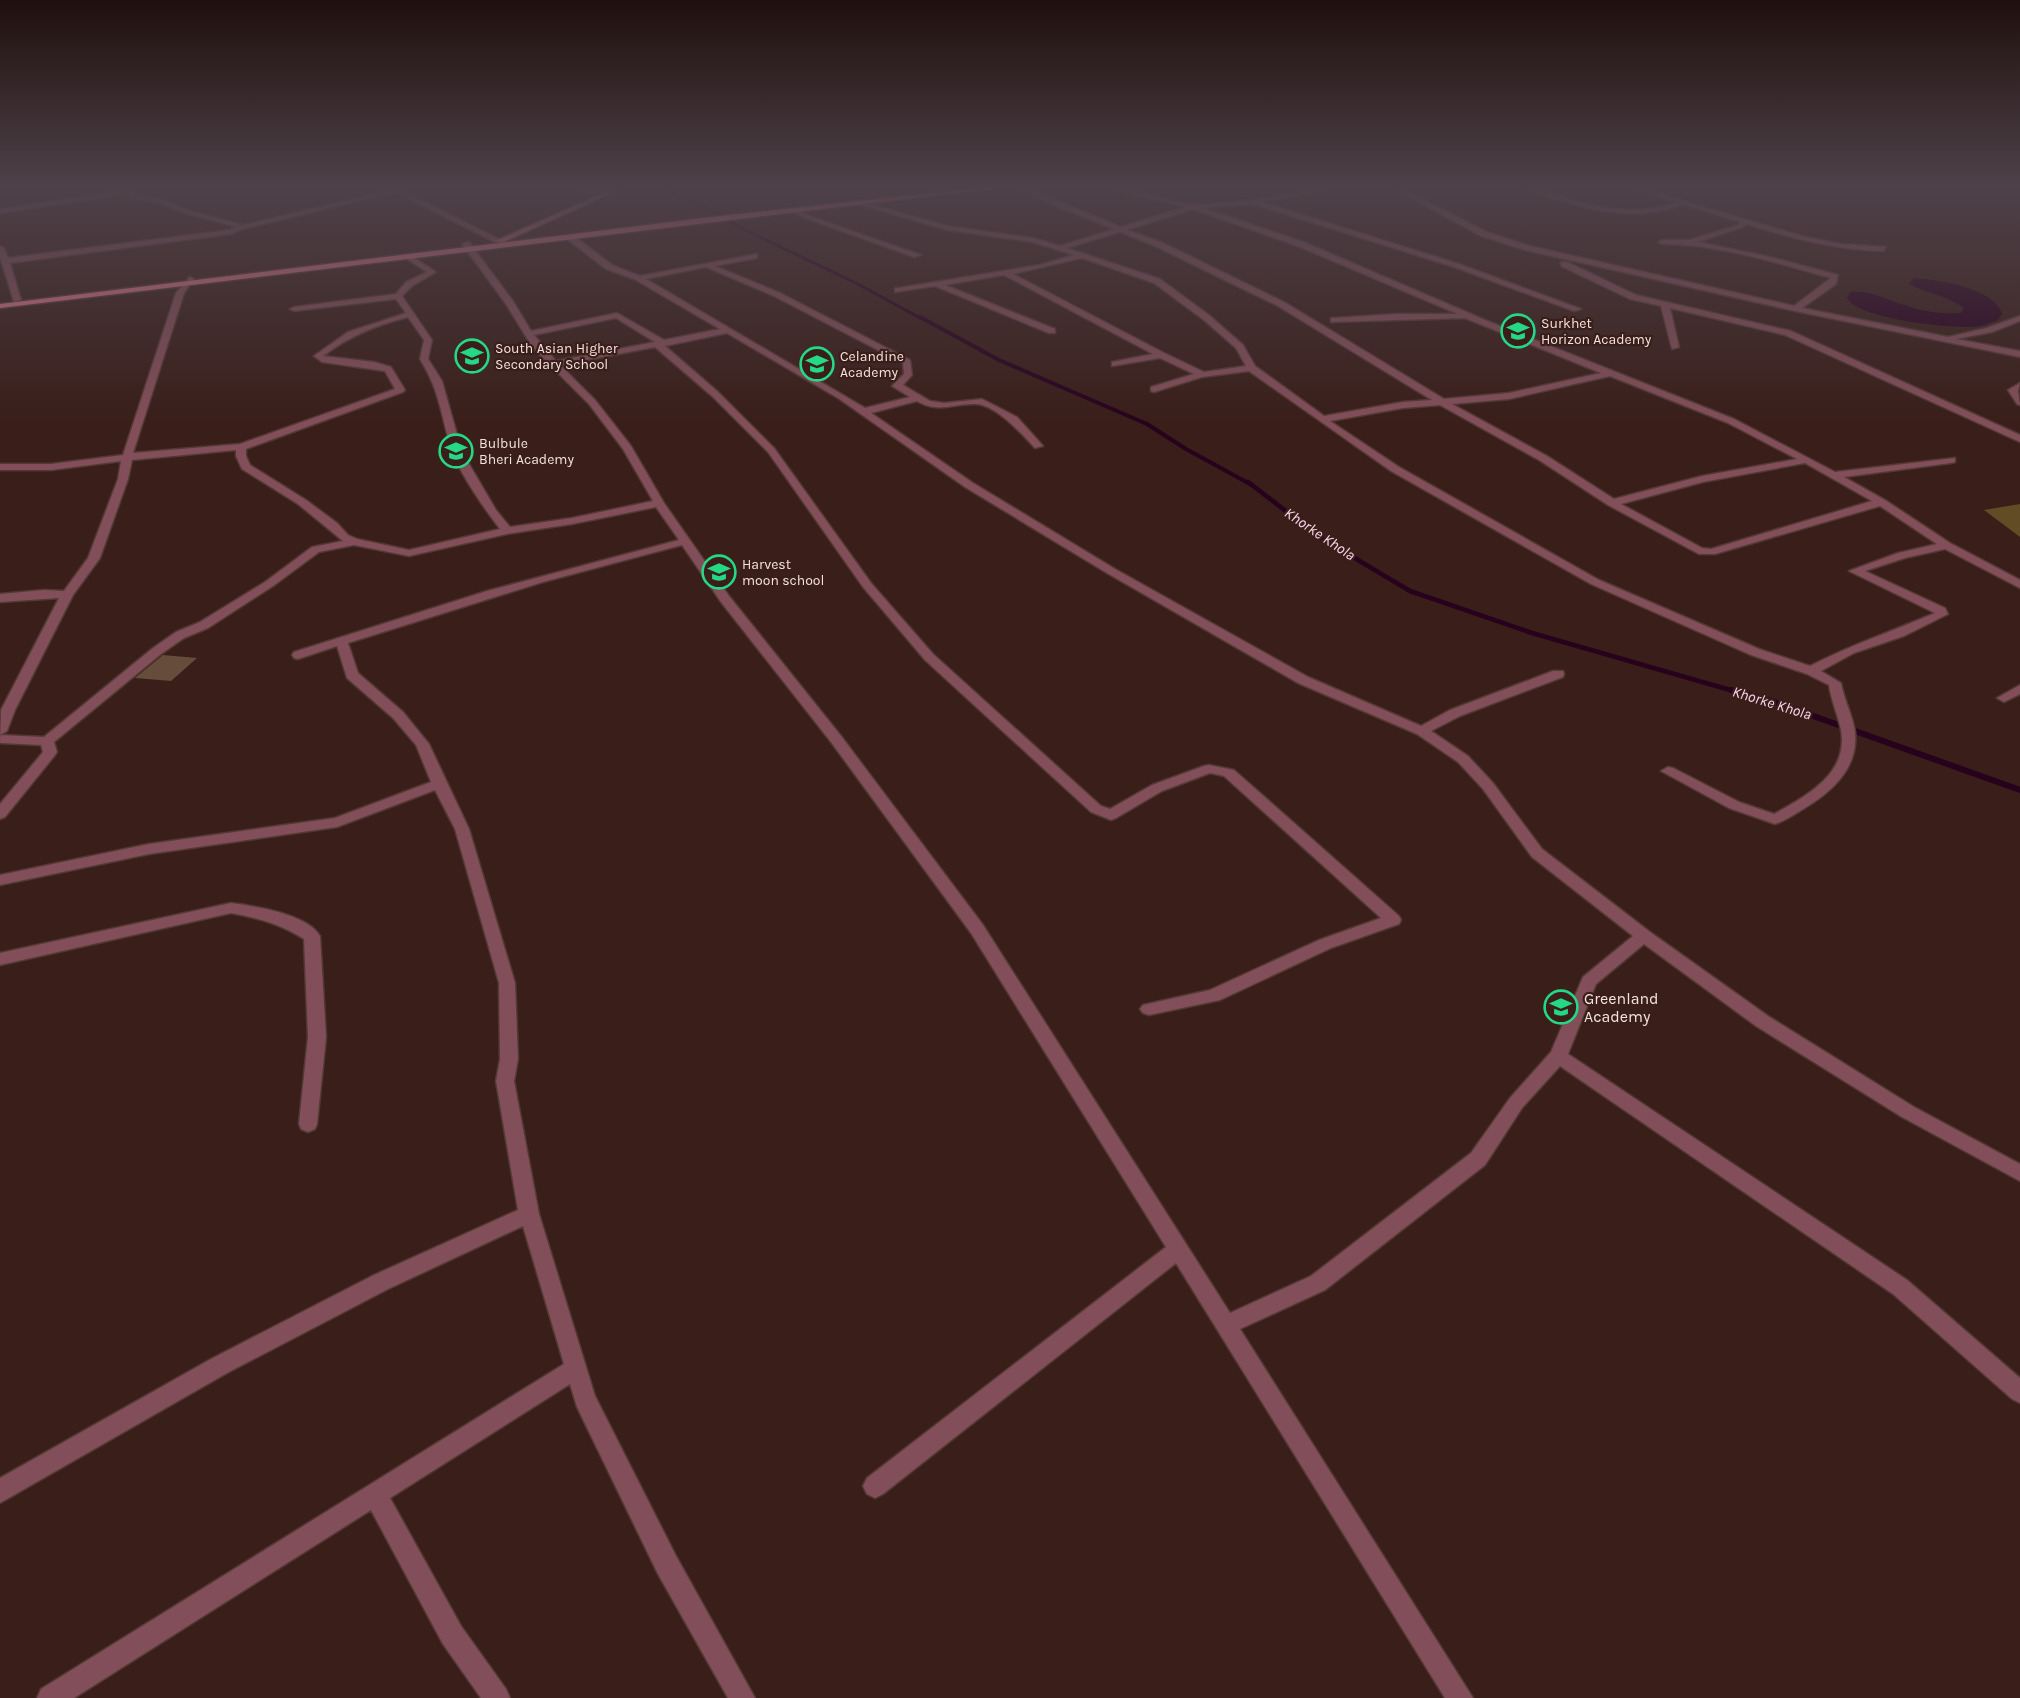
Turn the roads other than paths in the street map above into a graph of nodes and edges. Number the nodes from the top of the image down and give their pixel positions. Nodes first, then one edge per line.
1 (7, 266) edge
2 (310, 266) edge
3 (325, 266) edge
4 (424, 266) edge
5 (484, 266) edge
6 (608, 266) edge
7 (700, 266) edge
8 (709, 266) edge
9 (1042, 266) edge
10 (1116, 266) edge
11 (1204, 266) edge
12 (1352, 266) edge
13 (1462, 266) edge
14 (1567, 266) edge
15 (1608, 266) edge
16 (1796, 266) edge
17 (1004, 272) junction
18 (639, 279) junction
19 (188, 281) junction
20 (934, 283) junction
21 (898, 290) dead end
22 (398, 296) junction
23 (17, 300) junction
24 (0, 304) edge
25 (1665, 305) junction
26 (294, 309) dead end
27 (1577, 309) dead end
28 (1795, 309) junction
29 (412, 314) junction
30 (1468, 316) junction
31 (2020, 318) edge
32 (1334, 320) dead end
33 (728, 330) junction
34 (1052, 331) dead end
35 (529, 334) junction
36 (1940, 339) junction
37 (661, 344) junction
38 (1675, 347) dead end
39 (2020, 354) edge
40 (1161, 355) junction
41 (554, 364) junction
42 (1115, 364) dead end
43 (1251, 368) junction
44 (1611, 373) junction
45 (1202, 374) junction
46 (2020, 386) edge
47 (1154, 389) dead end
48 (917, 398) junction
49 (1444, 402) junction
50 (2020, 402) edge
51 (862, 412) junction
52 (1323, 419) junction
53 (2020, 439) edge
54 (1038, 446) dead end
55 (241, 447) junction
56 (127, 457) junction
57 (1807, 460) junction
58 (1951, 460) dead end
59 (0, 467) edge
60 (1833, 475) junction
61 (1881, 502) junction
62 (659, 503) junction
63 (1612, 504) junction
64 (507, 531) junction
65 (354, 542) junction
66 (686, 542) junction
67 (1946, 545) junction
68 (2020, 585) edge
69 (67, 595) junction
70 (0, 598) edge
71 (341, 641) junction
72 (298, 655) dead end
73 (1811, 671) junction
74 (1558, 674) dead end
75 (2020, 689) edge
76 (2004, 698) dead end
77 (4, 710) edge
78 (0, 731) edge
79 (1422, 731) junction
80 (0, 739) edge
81 (47, 741) junction
82 (1668, 771) dead end
83 (439, 784) junction
84 (2, 809) edge
85 (0, 880) edge
86 (1644, 936) junction
87 (0, 959) edge
88 (1149, 1010) dead end
89 (1558, 1056) junction
90 (308, 1124) dead end
91 (2020, 1173) edge
92 (529, 1214) junction
93 (1178, 1249) junction
94 (1227, 1325) junction
95 (574, 1369) junction
96 (2020, 1392) edge
97 (875, 1486) dead end
98 (0, 1491) edge
99 (375, 1494) junction
100 (50, 1698) edge
101 (497, 1698) edge
102 (742, 1698) edge
103 (1460, 1698) edge

1 - 23 street
2 - 19 main road
3 - 19 main road
4 - 22 street
5 - 35 street
6 - 18 street
7 - 18 street
8 - 48 street
9 - 17 street
10 - 43 street
11 - 49 street
12 - 30 street
13 - 27 street
14 - 25 street
15 - 28 street
16 - 28 street
17 - 20 street
17 - 40 street
18 - 33 street
19 - 23 main road
19 - 24 main road
19 - 56 street
20 - 21 street
20 - 34 street
22 - 26 street
22 - 29 street
23 - 24 main road
25 - 38 street
25 - 53 street
28 - 36 street
29 - 55 street
29 - 64 street
30 - 32 street
30 - 44 street
31 - 36 street
33 - 37 street
33 - 51 street
35 - 37 street
35 - 41 street
36 - 39 street
37 - 41 street
37 - 88 street
40 - 42 street
40 - 45 street
41 - 62 street
43 - 45 street
43 - 52 street
44 - 49 street
44 - 57 street
45 - 47 street
46 - 50 street
48 - 51 street
48 - 54 street
49 - 52 street
49 - 63 street
51 - 79 street
52 - 73 street
55 - 56 street
55 - 65 street
56 - 59 street
56 - 69 street
57 - 60 street
57 - 63 street
58 - 60 street
60 - 61 street
61 - 63 street
61 - 67 street
62 - 64 street
62 - 66 street
64 - 65 street
65 - 81 street
66 - 71 street
66 - 93 street
67 - 68 street
67 - 73 street
69 - 70 street
69 - 77 street
71 - 72 street
71 - 83 street
73 - 82 street
74 - 79 street
75 - 76 street
77 - 78 street
79 - 86 street
80 - 81 street
81 - 84 street
83 - 85 street
83 - 92 street
86 - 89 street
86 - 91 street
87 - 90 street
89 - 94 street
89 - 96 street
92 - 95 street
92 - 98 street
93 - 94 street
93 - 97 street
94 - 103 street
95 - 99 street
95 - 102 street
99 - 100 street
99 - 101 street

